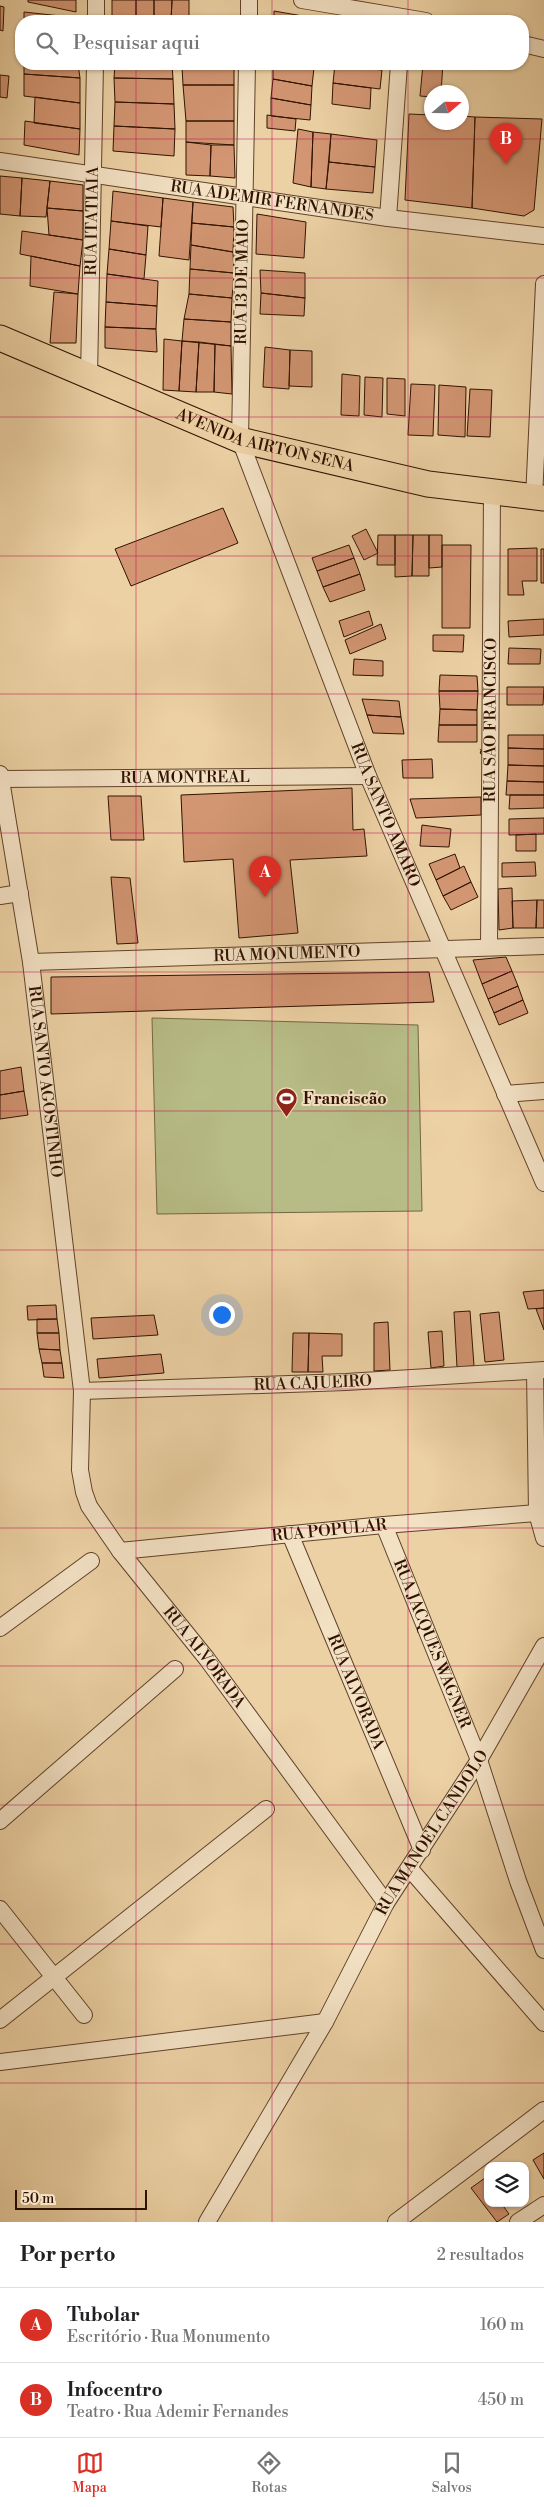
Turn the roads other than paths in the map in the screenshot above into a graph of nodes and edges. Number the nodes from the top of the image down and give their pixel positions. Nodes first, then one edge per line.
1 (96, 0) edge
2 (249, 0) edge
3 (302, 0) edge
4 (402, 12) edge
5 (96, 15) edge
6 (248, 15) edge
7 (529, 45) edge
8 (544, 49) edge
9 (95, 70) edge
10 (247, 70) edge
11 (399, 70) edge
12 (0, 161) edge
13 (95, 174) junction
14 (243, 198) junction
15 (388, 218) junction
16 (544, 236) edge
17 (544, 284) edge
18 (0, 338) edge
19 (89, 377) junction
20 (240, 440) junction
21 (492, 493) junction
22 (539, 498) edge
23 (0, 776) edge
24 (368, 776) junction
25 (20, 893) junction
26 (0, 896) edge
27 (489, 946) junction
28 (544, 946) edge
29 (444, 950) junction
30 (31, 962) junction
31 (544, 1091) edge
32 (504, 1094) junction
33 (544, 1183) edge
34 (539, 1370) edge
35 (82, 1391) junction
36 (538, 1513) junction
37 (384, 1525) junction
38 (290, 1534) junction
39 (544, 1538) edge
40 (120, 1551) junction
41 (91, 1561) dead end
42 (0, 1628) edge
43 (544, 1646) edge
44 (175, 1669) dead end
45 (480, 1760) junction
46 (266, 1809) dead end
47 (0, 1821) edge
48 (422, 1850) junction
49 (410, 1869) junction
50 (386, 1903) junction
51 (0, 1909) edge
52 (544, 1950) edge
53 (54, 1976) junction
54 (84, 2015) dead end
55 (0, 2020) edge
56 (325, 2022) junction
57 (544, 2023) edge
58 (0, 2062) edge
59 (544, 2110) edge
60 (544, 2204) edge
61 (207, 2222) edge
62 (396, 2222) edge
63 (518, 2222) edge

1 - 5 street
2 - 6 street
3 - 4 street
7 - 8 street
9 - 13 street, RUA ITATIAIA
10 - 14 street, RUA 13 DE MAIO
11 - 15 street
12 - 13 street, RUA ADEMIR FERNANDES
13 - 14 street, RUA ADEMIR FERNANDES
13 - 19 street, RUA ITATIAIA
14 - 15 street, RUA ADEMIR FERNANDES
14 - 20 street, RUA 13 DE MAIO
15 - 16 street, RUA ADEMIR FERNANDES
17 - 22 street
18 - 19 main road, AVENIDA AIRTON SENA
19 - 20 main road, AVENIDA AIRTON SENA
20 - 21 main road, AVENIDA AIRTON SENA
20 - 24 street, RUA SANTO AMARO
21 - 22 main road, AVENIDA AIRTON SENA
21 - 27 street, RUA SÃO FRANCISCO
23 - 24 street, RUA MONTREAL
23 - 25 street, RUA SANTO AGOSTINHO
24 - 29 street, RUA SANTO AMARO
25 - 26 street
25 - 30 street, RUA SANTO AGOSTINHO
27 - 28 street, RUA MONUMENTO
27 - 29 street, RUA MONUMENTO
29 - 30 street, RUA MONUMENTO
29 - 32 street, RUA SANTO AMARO
30 - 35 street, RUA SANTO AGOSTINHO
31 - 32 street
32 - 33 street, RUA SANTO AMARO
34 - 35 street, RUA CAJUEIRO
34 - 36 street
35 - 40 street, RUA ALVORADA
36 - 37 street, RUA POPULAR
36 - 39 street
37 - 38 street, RUA POPULAR
37 - 45 street, RUA JACQUES WAGNER
38 - 40 street, RUA POPULAR
38 - 48 street, RUA ALVORADA
40 - 50 street, RUA ALVORADA
41 - 42 street
43 - 45 street, RUA MANOEL CANDOLO
44 - 47 street
45 - 48 street, RUA MANOEL CANDOLO
45 - 52 street, RUA JACQUES WAGNER
46 - 53 street
48 - 49 street, RUA MANOEL CANDOLO
49 - 50 street, RUA MANOEL CANDOLO
49 - 57 street
50 - 56 street, RUA MANOEL CANDOLO
51 - 53 street
53 - 54 street
53 - 55 street
56 - 58 street
56 - 61 street, RUA MANOEL CANDOLO
59 - 62 street
60 - 63 street

